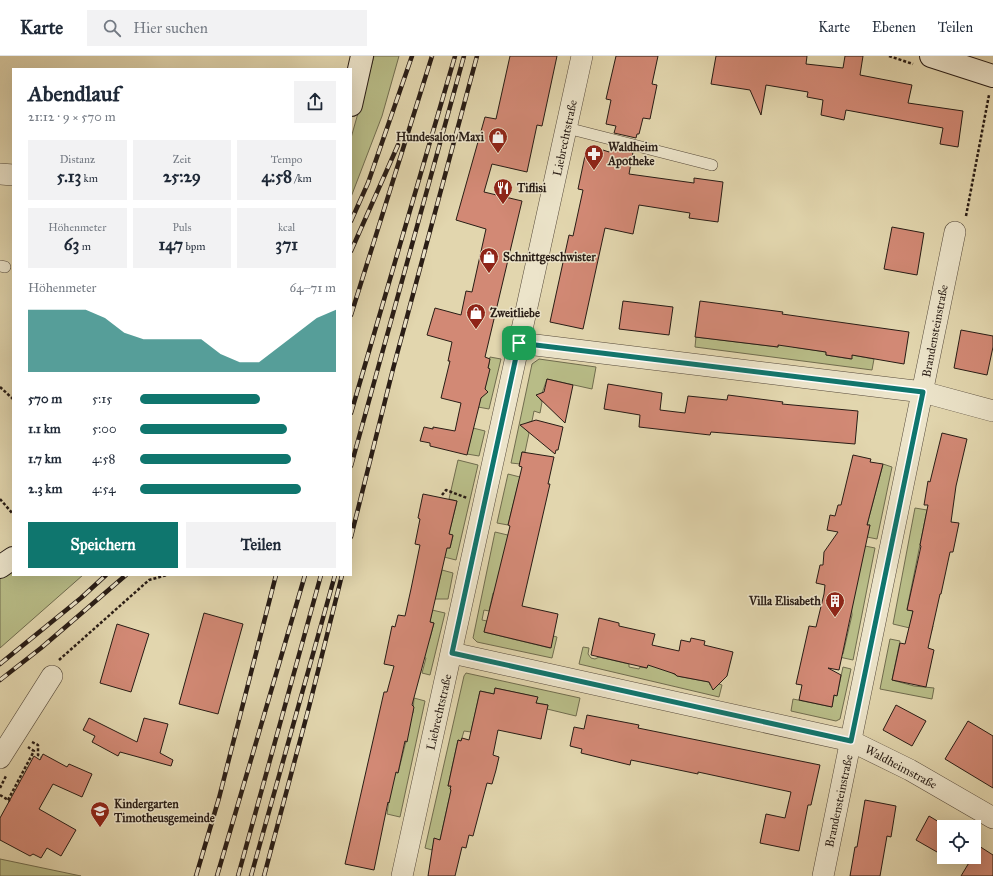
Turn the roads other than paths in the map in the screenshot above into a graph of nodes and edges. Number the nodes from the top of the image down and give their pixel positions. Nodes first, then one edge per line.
1 (362, 56) edge
2 (582, 56) edge
3 (931, 56) edge
4 (991, 83) edge
5 (352, 101) edge
6 (567, 128) junction
7 (712, 165) dead end
8 (0, 174) edge
9 (12, 175) edge
10 (955, 232) road end
11 (519, 343) junction
12 (923, 392) junction
13 (993, 412) edge
14 (12, 559) edge
15 (0, 567) edge
16 (452, 653) junction
17 (52, 676) road end
18 (851, 741) junction
19 (0, 758) edge
20 (993, 818) edge
21 (402, 876) edge
22 (823, 876) edge

1 - 5 street
2 - 6 street, Liebrechtstraße
3 - 4 street
6 - 7 lane
6 - 11 street, Liebrechtstraße
8 - 9 street
10 - 12 street, Brandensteinstraße
11 - 12 street
11 - 16 street, Liebrechtstraße
12 - 13 street
12 - 18 street, Brandensteinstraße
14 - 15 street
16 - 18 street, Waldheimstraße
16 - 21 street, Liebrechtstraße
17 - 19 street
18 - 20 street, Waldheimstraße
18 - 22 street, Brandensteinstraße

